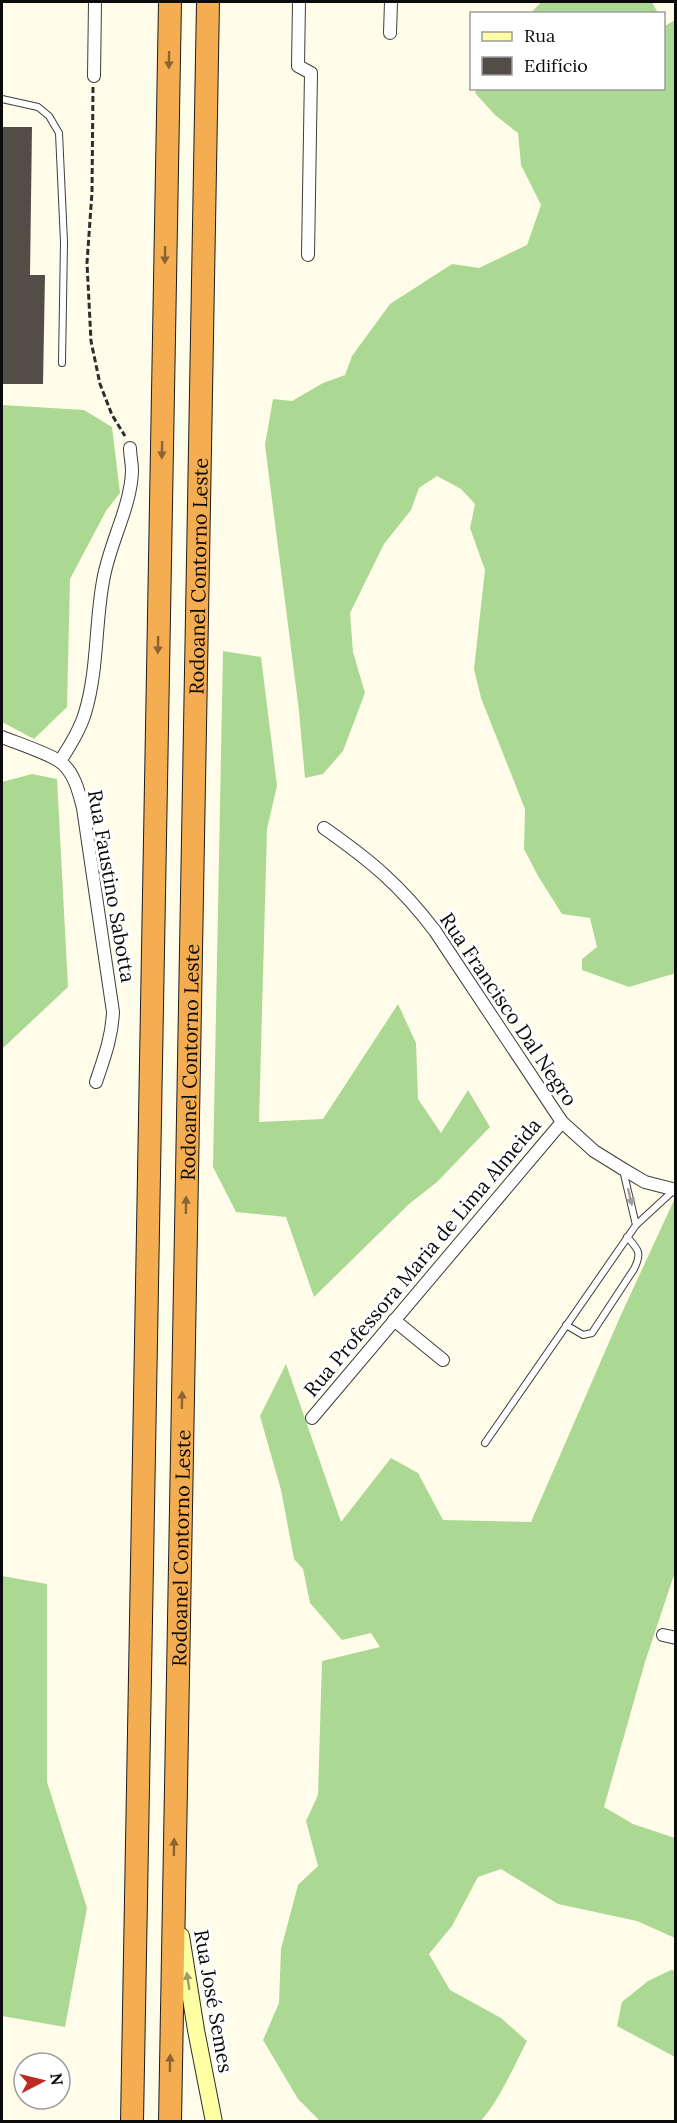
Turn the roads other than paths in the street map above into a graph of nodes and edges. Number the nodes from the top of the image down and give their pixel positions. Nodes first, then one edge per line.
1 (95, 2) edge
2 (170, 2) edge
3 (208, 2) edge
4 (299, 2) edge
5 (391, 2) edge
6 (390, 33) dead end
7 (94, 76) road end
8 (2, 99) edge
9 (308, 255) dead end
10 (62, 363) dead end
11 (130, 448) road end
12 (2, 737) edge
13 (60, 761) junction
14 (324, 828) dead end
15 (96, 1082) dead end
16 (562, 1122) junction
17 (623, 1169) junction
18 (675, 1190) edge
19 (636, 1225) junction
20 (627, 1237) junction
21 (394, 1320) junction
22 (566, 1325) junction
23 (443, 1360) dead end
24 (312, 1418) dead end
25 (485, 1443) dead end
26 (173, 1888) junction
27 (132, 2121) edge
28 (170, 2121) edge
29 (214, 2121) edge

1 - 7 street
2 -> 27 highway, Rodoanel Contorno Leste
26 -> 3 highway, Rodoanel Contorno Leste
4 - 9 street
5 - 6 street
8 - 10 lane
11 - 13 street
12 - 13 street
13 - 15 street, Rua Faustino Sabotta
14 - 16 street, Rua Francisco Dal Negro
16 - 17 street, Rua Francisco Dal Negro
16 - 21 street, Rua Professora Maria de Lima Almeida
17 - 18 street, Rua Francisco Dal Negro
17 -> 19 lane
18 - 19 lane
19 - 20 lane
20 - 22 lane
20 - 22 lane
21 - 23 street
21 - 24 street, Rua Professora Maria de Lima Almeida
22 - 25 lane
28 -> 26 highway, Rodoanel Contorno Leste
29 -> 26 main road, Rua José Semes

